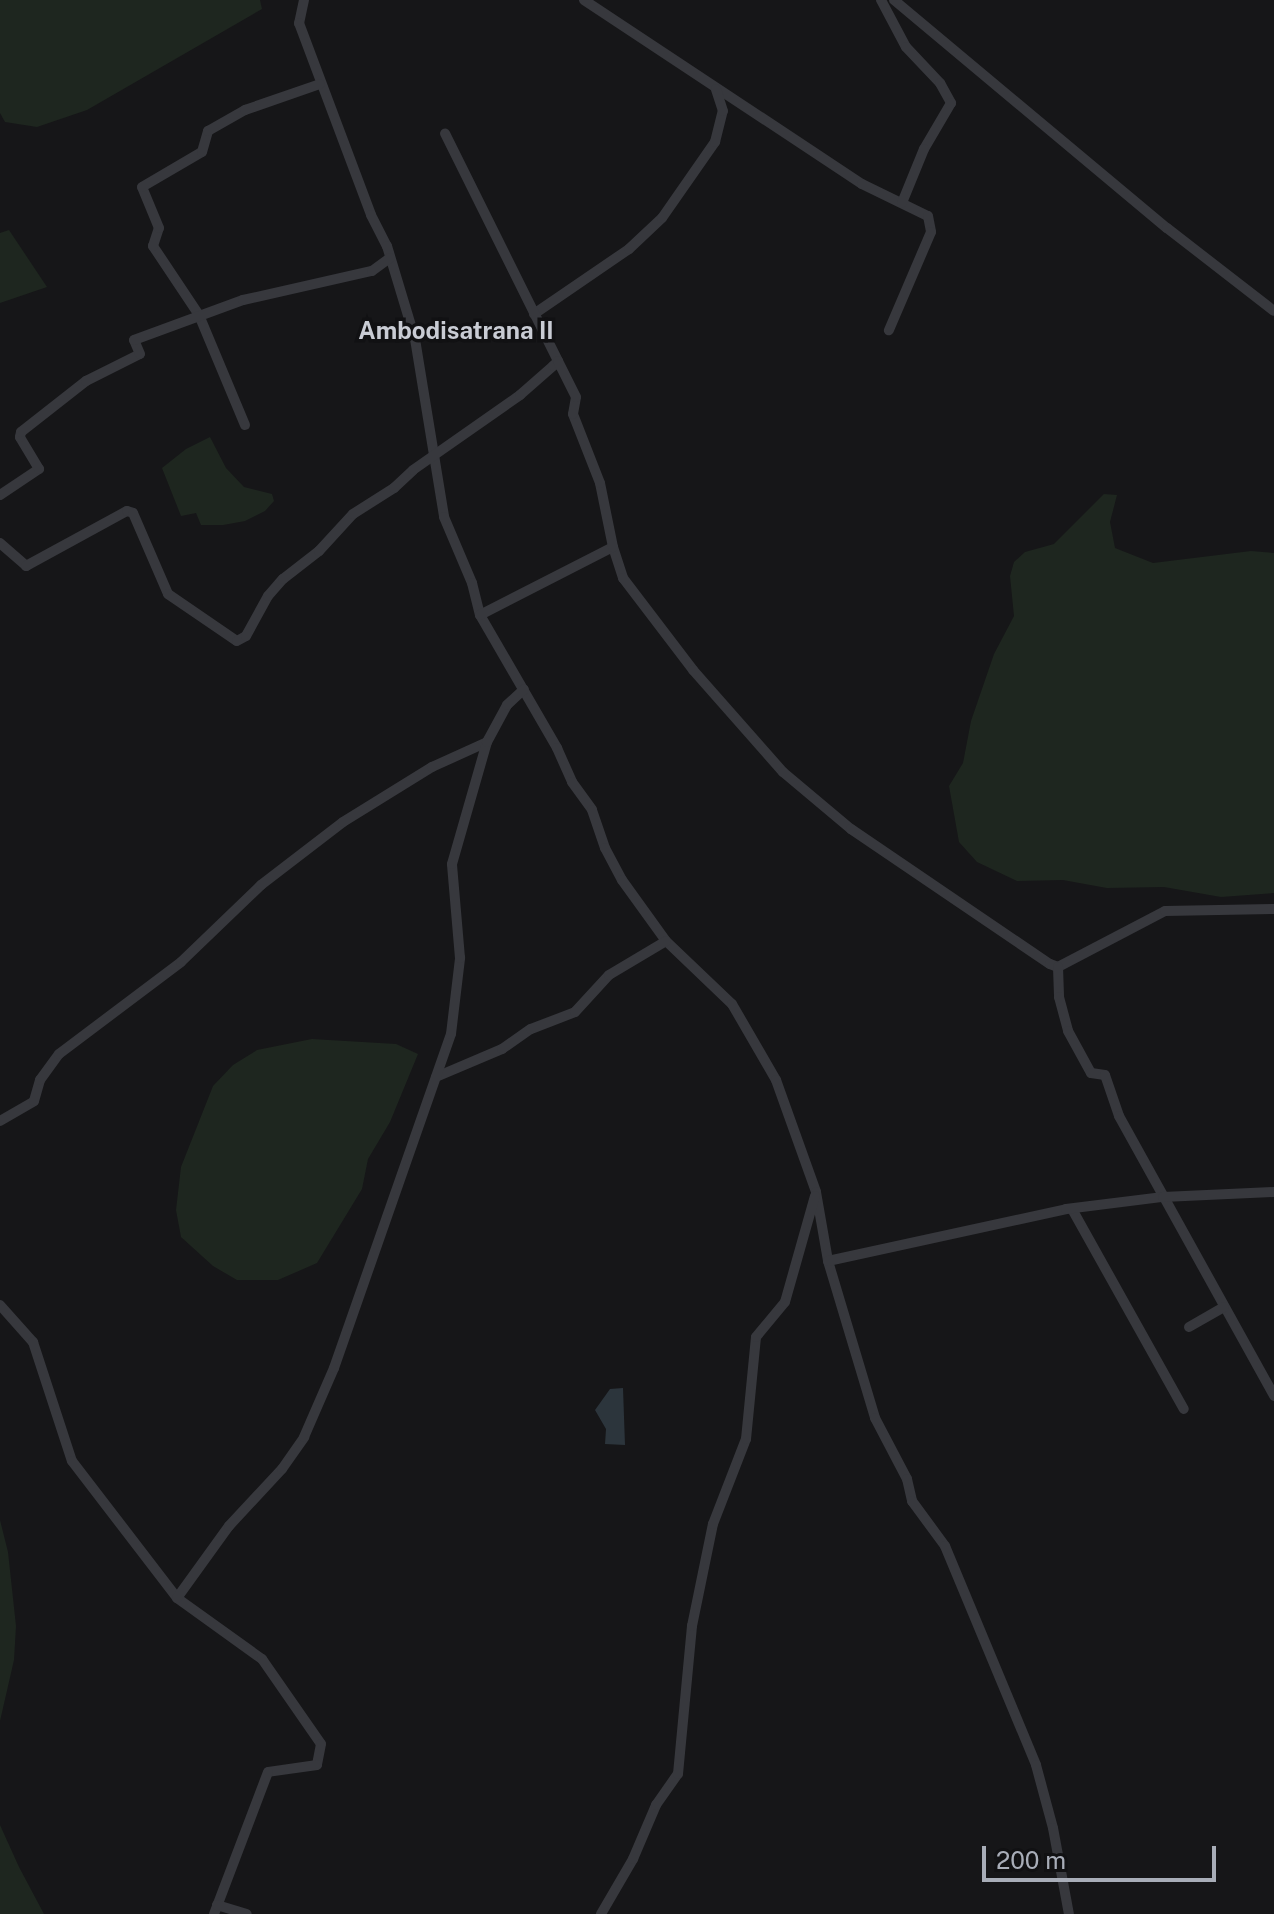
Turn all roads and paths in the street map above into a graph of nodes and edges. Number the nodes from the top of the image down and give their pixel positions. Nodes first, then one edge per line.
1 (304, 0) edge
2 (584, 0) edge
3 (881, 0) edge
4 (894, 0) edge
5 (320, 84) junction
6 (716, 89) junction
7 (445, 133) dead end
8 (902, 203) junction
9 (390, 258) junction
10 (1274, 311) edge
11 (534, 314) junction
12 (199, 315) junction
13 (889, 330) dead end
14 (558, 361) junction
15 (245, 425) dead end
16 (435, 455) junction
17 (0, 495) edge
18 (0, 543) edge
19 (613, 547) junction
20 (480, 615) junction
21 (524, 689) junction
22 (487, 742) junction
23 (1274, 909) edge
24 (666, 941) junction
25 (1058, 967) junction
26 (436, 1077) junction
27 (0, 1121) edge
28 (816, 1192) junction
29 (1274, 1192) edge
30 (1163, 1197) junction
31 (1072, 1209) junction
32 (828, 1261) junction
33 (0, 1305) edge
34 (1224, 1307) junction
35 (1189, 1327) dead end
36 (1274, 1396) edge
37 (1184, 1409) dead end
38 (177, 1598) junction
39 (215, 1910) edge
40 (247, 1914) edge
41 (601, 1914) edge
42 (1069, 1914) edge

1 - 5 street
2 - 6 street
3 - 8 street
4 - 10 street
5 - 9 street
5 - 12 street
6 - 8 street
6 - 11 street
7 - 11 street
8 - 13 street
9 - 12 street
9 - 16 street
11 - 14 street
12 - 15 street
12 - 17 street
14 - 16 street
14 - 19 street
16 - 18 street
16 - 20 street
19 - 20 street
19 - 25 street
20 - 21 street
21 - 22 street
21 - 24 street
22 - 26 street
22 - 27 street
23 - 25 street
24 - 26 street
24 - 28 street
25 - 30 street
26 - 38 street
28 - 32 street
28 - 41 street
29 - 30 street
30 - 31 street
30 - 34 street
31 - 32 street
31 - 37 street
32 - 42 street
33 - 38 street
34 - 35 street
34 - 36 street
38 - 39 street
39 - 40 street

